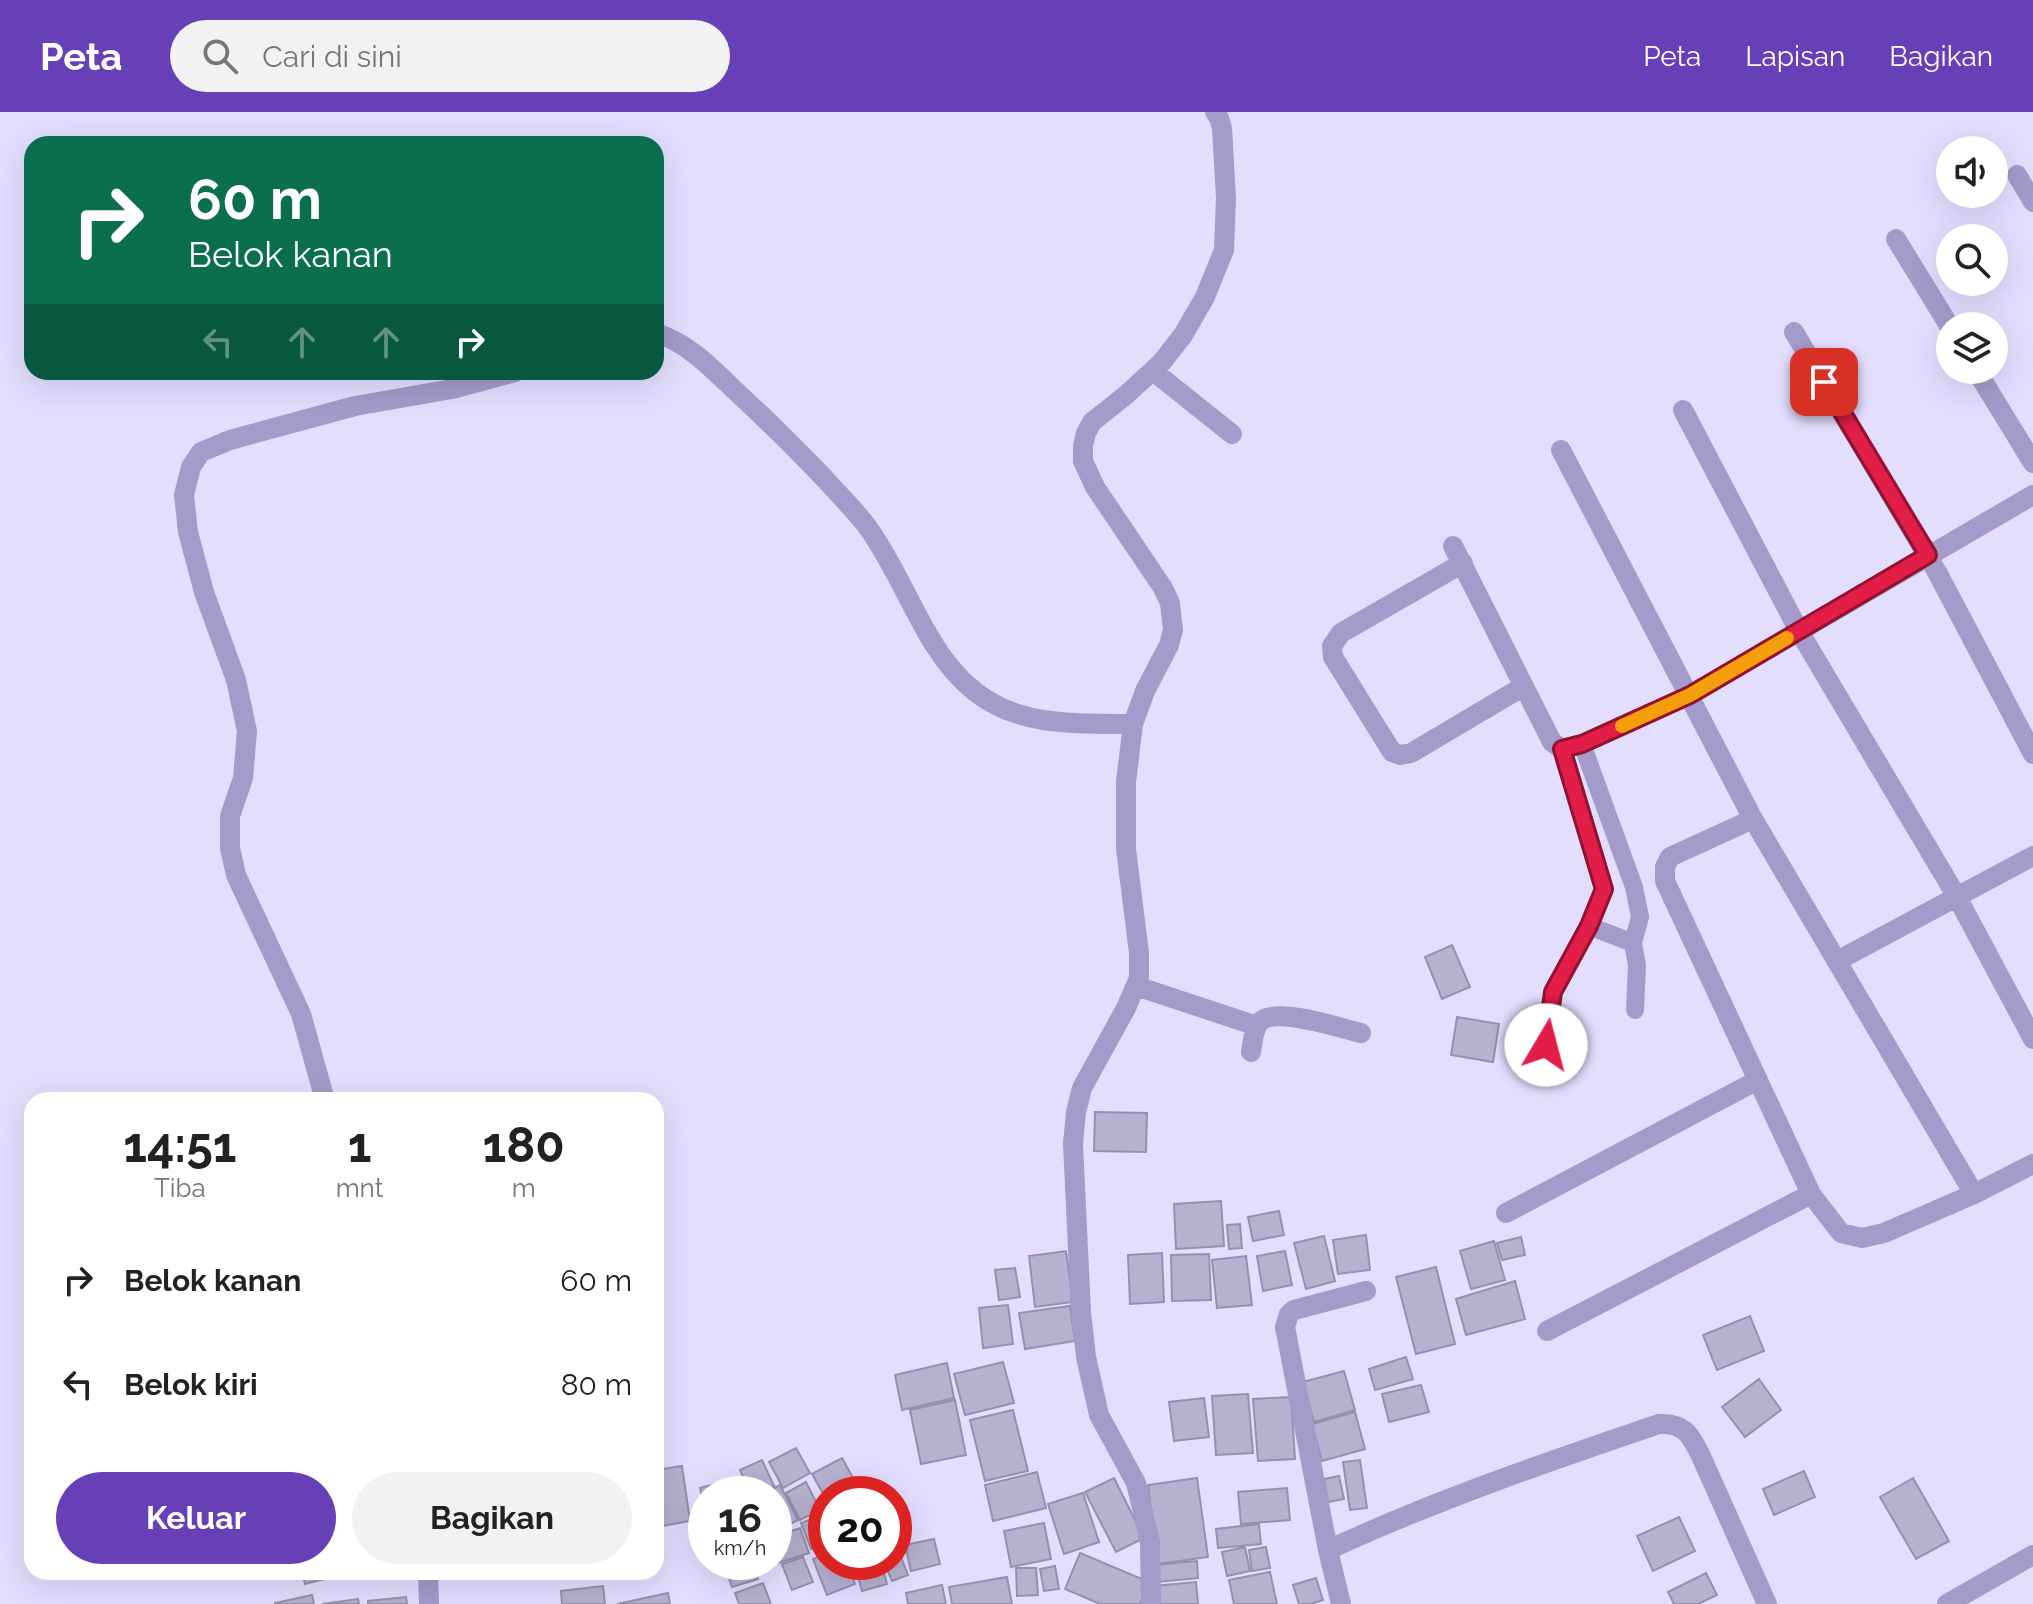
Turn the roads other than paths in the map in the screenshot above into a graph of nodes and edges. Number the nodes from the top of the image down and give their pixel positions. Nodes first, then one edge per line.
1 (1215, 112) edge
2 (2017, 175) dead end
3 (2033, 202) edge
4 (1896, 239) dead end
5 (1941, 312) edge
6 (1794, 332) dead end
7 (664, 336) edge
8 (1153, 371) junction
9 (485, 380) edge
10 (1985, 384) edge
11 (1683, 410) dead end
12 (1232, 434) dead end
13 (1561, 450) dead end
14 (2033, 463) edge
15 (2033, 495) edge
16 (1928, 555) junction
17 (1799, 631) junction
18 (1524, 686) junction
19 (1690, 695) junction
20 (1133, 724) junction
21 (1572, 747) junction
22 (2033, 754) edge
23 (1753, 819) junction
24 (2033, 856) edge
25 (1957, 897) junction
26 (1589, 926) junction
27 (1633, 943) junction
28 (1837, 961) junction
29 (1136, 986) junction
30 (1635, 1010) dead end
31 (1257, 1026) junction
32 (1361, 1033) dead end
33 (2033, 1039) edge
34 (1546, 1045) dead end
35 (1251, 1052) dead end
36 (1758, 1080) junction
37 (323, 1092) edge
38 (2033, 1164) edge
39 (1811, 1194) junction
40 (1974, 1194) junction
41 (1506, 1213) dead end
42 (1366, 1291) dead end
43 (1547, 1331) dead end
44 (1328, 1550) junction
45 (2033, 1555) edge
46 (428, 1580) edge
47 (429, 1604) edge
48 (1151, 1604) edge
49 (1341, 1604) edge
50 (1767, 1604) edge
51 (1947, 1604) edge

1 - 8 street
2 - 3 street
4 - 5 street
6 - 16 street
7 - 20 street
8 - 12 street
8 - 20 street
9 - 37 street
10 - 14 street
11 - 17 street
13 - 19 street
15 - 16 street
16 - 17 street
16 - 22 street
17 - 19 street
17 - 25 street
18 - 18 street
18 - 21 street
19 - 21 street
19 - 23 street
20 - 29 street
21 - 26 lane
21 - 27 lane
23 - 28 street
23 - 36 street
24 - 25 street
25 - 28 street
25 - 33 street
26 - 27 lane
26 - 34 lane
27 - 30 lane
28 - 40 street
29 - 31 street
29 - 48 street
31 - 32 street
31 - 35 street
36 - 39 street
36 - 41 street
38 - 40 street
39 - 40 street
39 - 43 street
42 - 44 street
44 - 49 street
44 - 50 street
45 - 51 street
46 - 47 street

